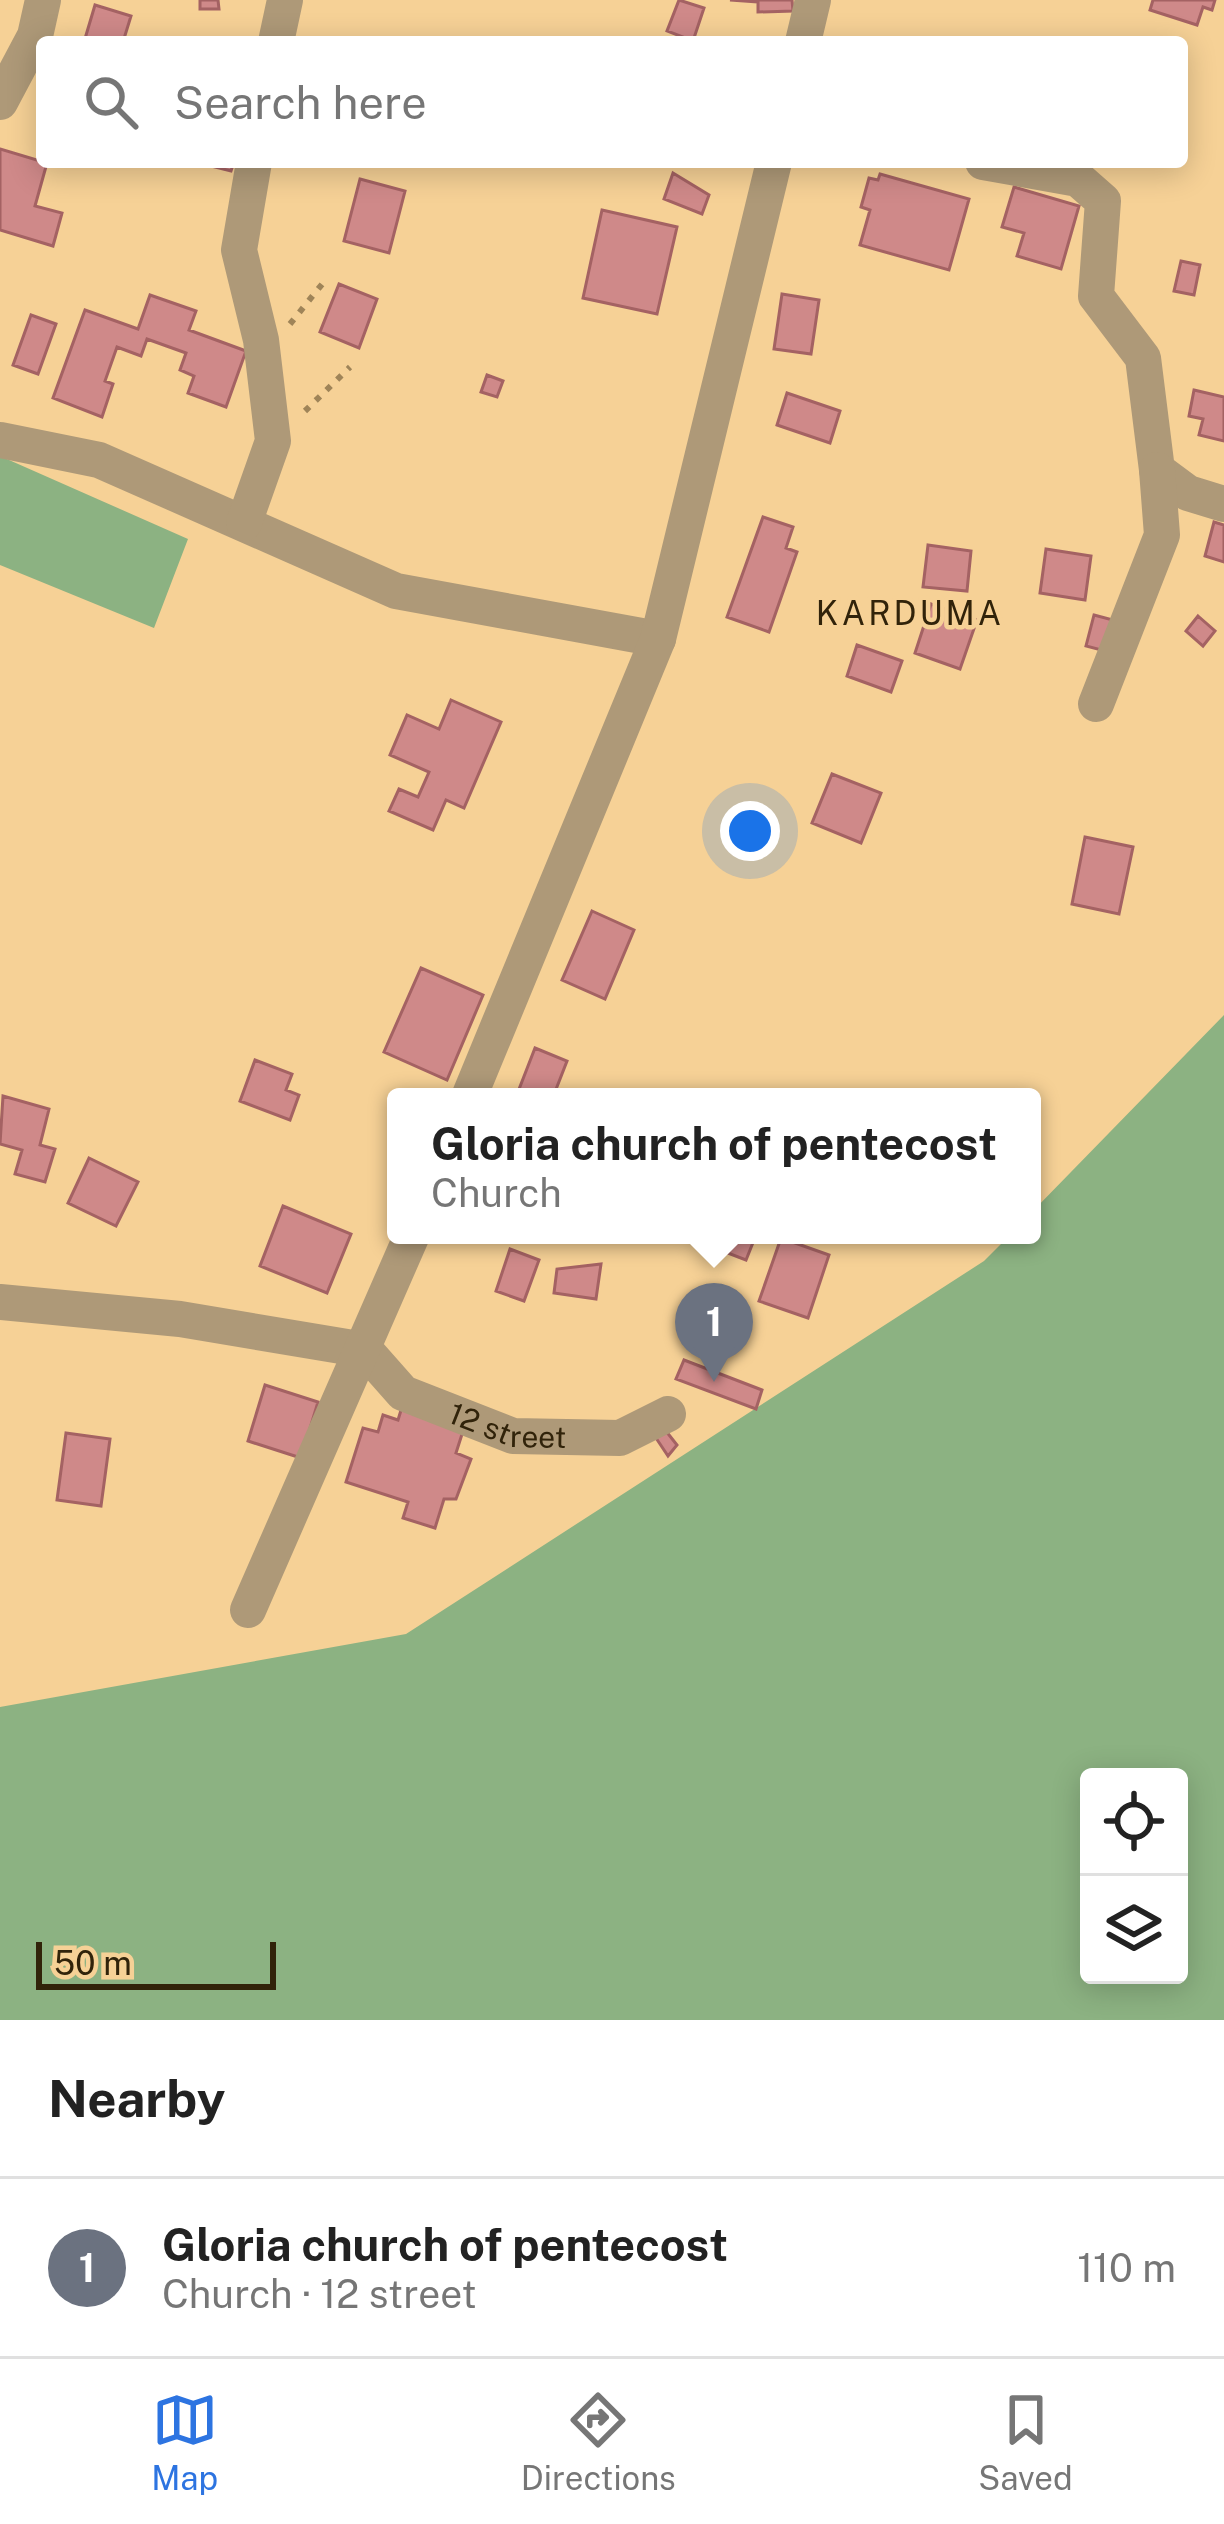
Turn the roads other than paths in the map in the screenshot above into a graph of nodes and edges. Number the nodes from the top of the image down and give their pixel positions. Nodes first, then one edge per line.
1 (43, 0) edge
2 (285, 0) edge
3 (813, 0) edge
4 (277, 36) edge
5 (804, 36) edge
6 (18, 38) edge
7 (0, 102) edge
8 (253, 168) edge
9 (777, 168) edge
10 (1017, 168) edge
11 (0, 440) edge
12 (1157, 470) junction
13 (1224, 504) edge
14 (244, 523) junction
15 (658, 639) junction
16 (1096, 704) dead end
17 (473, 1088) edge
18 (408, 1244) edge
19 (0, 1302) edge
20 (365, 1350) junction
21 (668, 1414) dead end
22 (248, 1610) dead end

1 - 6 street
2 - 4 street
3 - 5 street
6 - 7 street
8 - 14 street
9 - 15 street
10 - 12 street
11 - 14 street
12 - 13 street
12 - 16 street
14 - 15 street
15 - 17 street
18 - 20 street
19 - 20 street
20 - 21 street, 12 street
20 - 22 street

